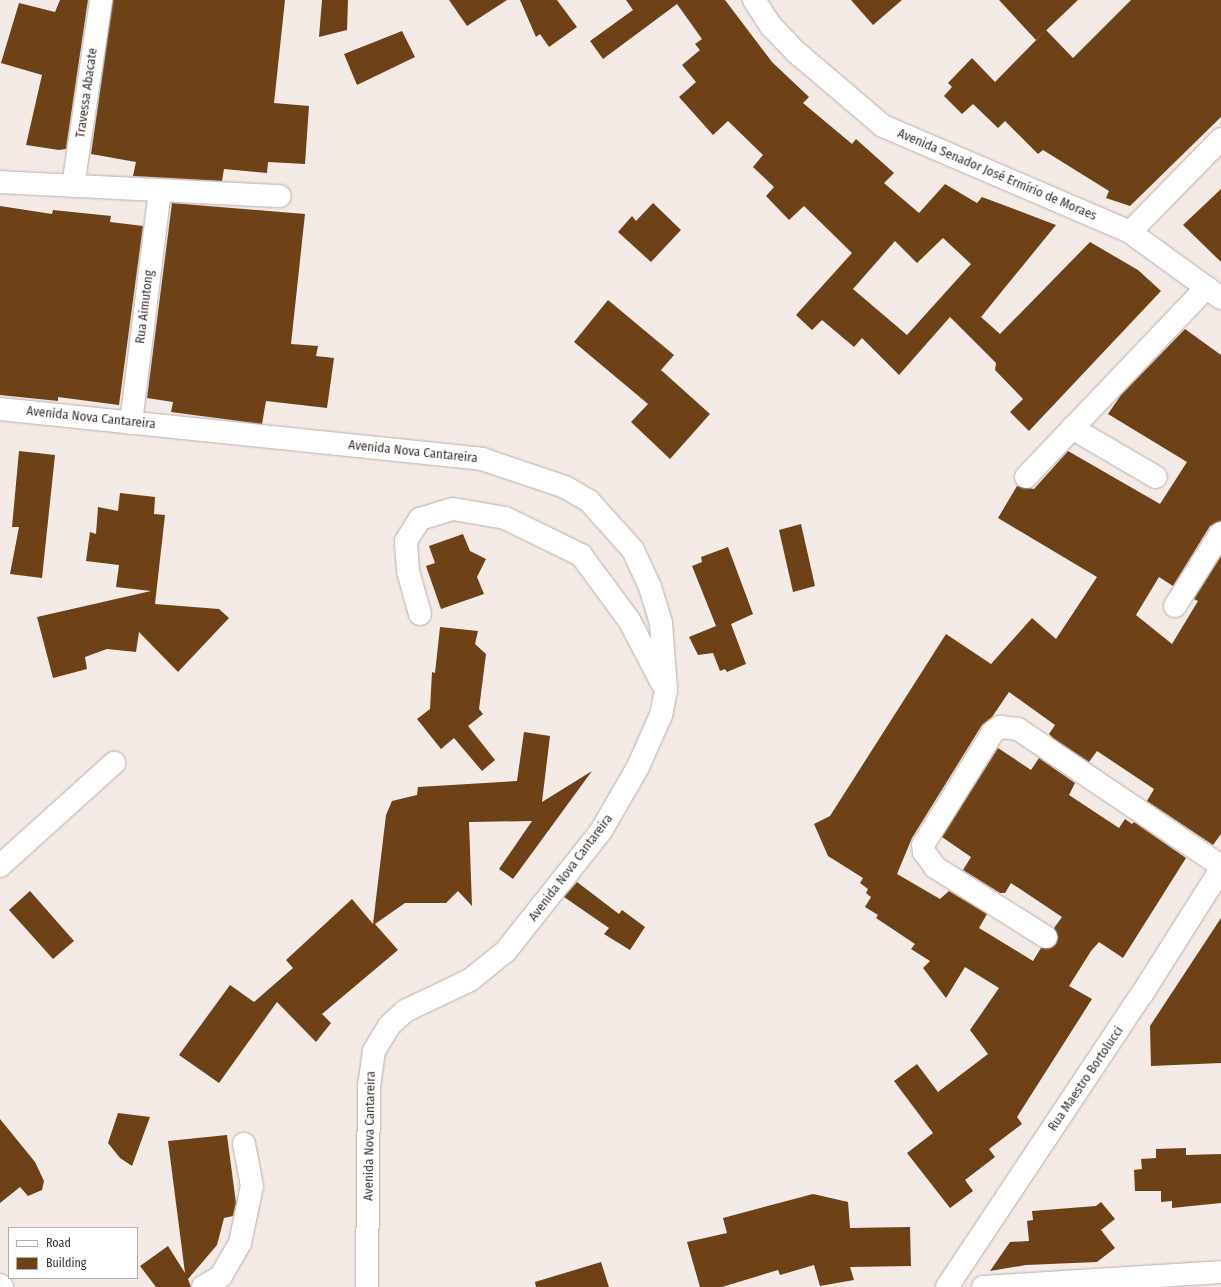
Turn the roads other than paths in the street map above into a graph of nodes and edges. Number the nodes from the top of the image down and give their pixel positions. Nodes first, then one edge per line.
1 (101, 0) edge
2 (757, 1) edge
3 (1221, 139) edge
4 (0, 182) edge
5 (73, 186) junction
6 (160, 191) junction
7 (280, 196) dead end
8 (1130, 232) junction
9 (1214, 292) edge
10 (0, 409) edge
11 (131, 423) junction
12 (1072, 428) junction
13 (1026, 477) dead end
14 (1156, 478) dead end
15 (1221, 533) edge
16 (1175, 606) dead end
17 (420, 614) dead end
18 (666, 690) junction
19 (114, 763) dead end
20 (0, 866) edge
21 (1221, 866) edge
22 (1221, 869) edge
23 (1046, 937) dead end
24 (244, 1144) dead end
25 (1221, 1272) edge
26 (0, 1285) edge
27 (2, 1287) edge
28 (203, 1287) edge
29 (367, 1287) edge
30 (947, 1287) edge
31 (983, 1287) edge

1 - 5 street, Travessa Abacate
2 - 8 street, Avenida Senador José Ermírio de Moraes
3 - 8 street
4 - 5 street
5 - 6 street
6 - 7 street
6 - 11 street, Rua Aimutong
8 - 9 street, Avenida Senador José Ermírio de Moraes
9 - 12 street
10 - 11 street, Avenida Nova Cantareira
11 - 18 street, Avenida Nova Cantareira
12 - 13 street
12 - 14 street
15 - 16 street
17 - 18 street
18 - 29 street, Avenida Nova Cantareira
19 - 20 street
21 - 23 street
22 - 30 street, Rua Maestro Bortolucci
24 - 28 street
25 - 31 street
26 - 27 street

